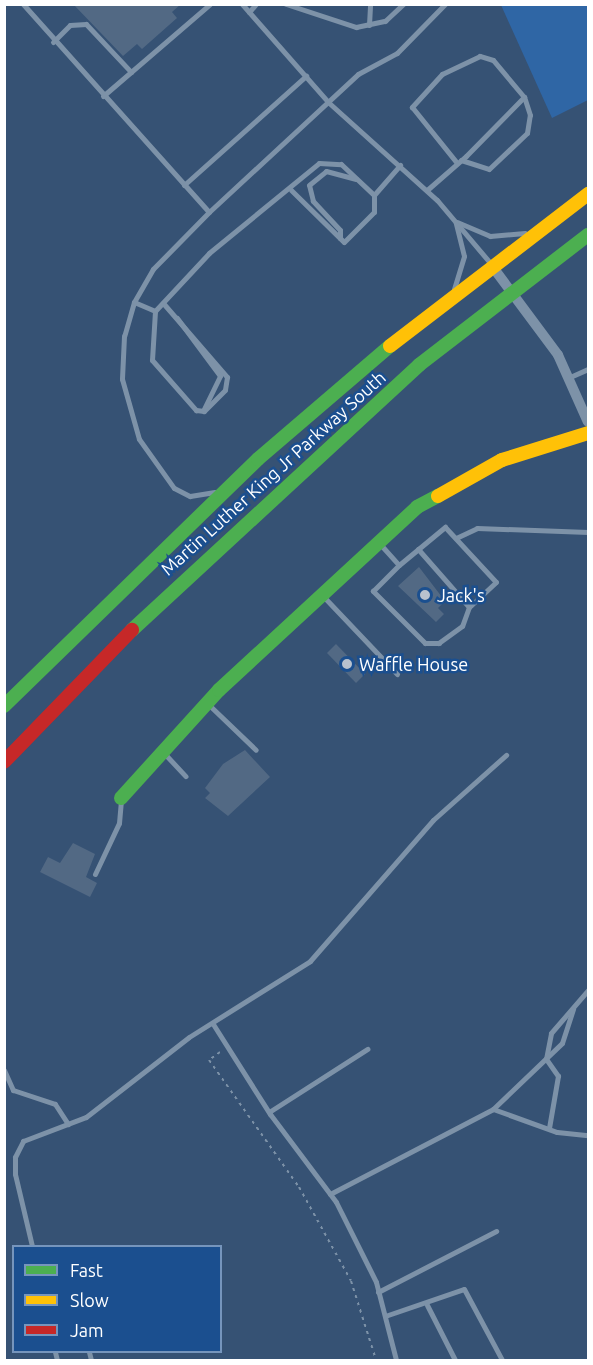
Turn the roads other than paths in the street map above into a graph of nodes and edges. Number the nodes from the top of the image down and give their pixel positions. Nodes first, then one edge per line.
1 (23, 4) edge
2 (210, 4) edge
3 (242, 4) edge
4 (256, 4) edge
5 (286, 4) edge
6 (370, 4) edge
7 (403, 4) edge
8 (445, 4) edge
9 (249, 12) junction
10 (369, 25) junction
11 (53, 42) junction
12 (131, 72) junction
13 (306, 76) junction
14 (103, 96) junction
15 (524, 97) junction
16 (328, 102) junction
17 (501, 121) junction
18 (505, 126) dead end
19 (513, 136) dead end
20 (518, 142) junction
21 (502, 145) dead end
22 (507, 151) junction
23 (493, 153) dead end
24 (498, 160) junction
25 (459, 161) junction
26 (400, 165) junction
27 (358, 180) junction
28 (184, 184) junction
29 (291, 190) junction
30 (427, 190) junction
31 (588, 194) edge
32 (374, 195) junction
33 (209, 212) junction
34 (455, 221) junction
35 (540, 229) junction
36 (588, 235) edge
37 (340, 238) junction
38 (492, 266) junction
39 (514, 291) junction
40 (450, 299) junction
41 (134, 302) junction
42 (163, 303) junction
43 (155, 311) junction
44 (588, 369) edge
45 (570, 377) junction
46 (588, 422) edge
47 (588, 433) edge
48 (225, 489) junction
49 (588, 532) edge
50 (456, 538) junction
51 (379, 542) junction
52 (418, 549) junction
53 (399, 565) junction
54 (321, 594) junction
55 (469, 606) junction
56 (397, 674) dead end
57 (207, 702) junction
58 (4, 706) edge
59 (162, 750) junction
60 (256, 750) dead end
61 (506, 754) dead end
62 (4, 762) edge
63 (185, 776) dead end
64 (121, 798) joint
65 (95, 874) dead end
66 (588, 990) edge
67 (573, 1009) junction
68 (213, 1024) junction
69 (367, 1049) dead end
70 (546, 1059) junction
71 (4, 1070) edge
72 (492, 1109) junction
73 (269, 1112) junction
74 (68, 1124) junction
75 (549, 1128) junction
76 (588, 1135) edge
77 (330, 1194) junction
78 (496, 1231) dead end
79 (32, 1245) edge
80 (378, 1292) junction
81 (427, 1305) junction
82 (385, 1316) junction
83 (396, 1360) edge
84 (455, 1360) edge
85 (502, 1360) edge

1 - 11 lane
2 - 12 lane
3 - 9 lane
4 - 9 lane
5 - 10 lane
6 - 10 lane
7 - 10 lane
8 - 16 lane
9 - 13 lane
11 - 12 lane
11 - 14 lane
12 - 14 lane
13 - 16 lane
13 - 28 lane
14 - 28 lane
15 - 17 lane
15 - 20 lane
15 - 25 lane
16 - 26 lane
16 - 33 lane
17 - 18 lane
17 - 25 lane
19 - 20 lane
20 - 22 lane
21 - 22 lane
22 - 24 lane
23 - 24 lane
24 - 25 lane
25 - 30 lane
26 - 30 lane
26 - 32 lane
27 - 29 lane
27 - 32 lane
27 - 37 lane
28 - 33 lane
29 - 37 lane
29 - 42 lane
30 - 34 lane
31 - 35 main road, Martin Luther King Jr Parkway South
32 - 37 lane
33 - 41 lane
34 - 35 lane
34 - 38 lane
34 - 40 lane
35 - 38 main road, Martin Luther King Jr Parkway South
36 - 39 main road, Martin Luther King Jr Parkway South
38 - 39 street
38 - 40 main road, Martin Luther King Jr Parkway South
39 - 45 street
39 - 62 main road, Martin Luther King Jr Parkway South
40 - 48 main road, Martin Luther King Jr Parkway South
41 - 43 lane
41 - 48 lane
42 - 43 lane
42 - 43 lane
44 - 45 lane
45 - 46 street
47 - 51 main road
48 - 58 main road, Martin Luther King Jr Parkway South
49 - 50 lane
50 - 52 lane
50 - 55 lane
51 - 53 lane
51 - 54 main road
52 - 53 lane
52 - 55 lane
53 - 55 lane
54 - 56 lane
54 - 57 main road
57 - 59 main road
57 - 60 lane
59 - 63 lane
59 - 64 main road
61 - 68 lane
64 - 65 lane
66 - 67 lane
67 - 70 lane
67 - 70 lane
68 - 73 lane
68 - 74 lane
69 - 73 lane
70 - 72 lane
70 - 75 lane
71 - 74 lane
72 - 75 lane
72 - 77 lane
73 - 77 lane
74 - 79 lane
75 - 76 lane
77 - 80 lane
78 - 80 lane
80 - 82 lane
81 - 82 lane
81 - 84 lane
81 - 85 lane
82 - 83 lane

